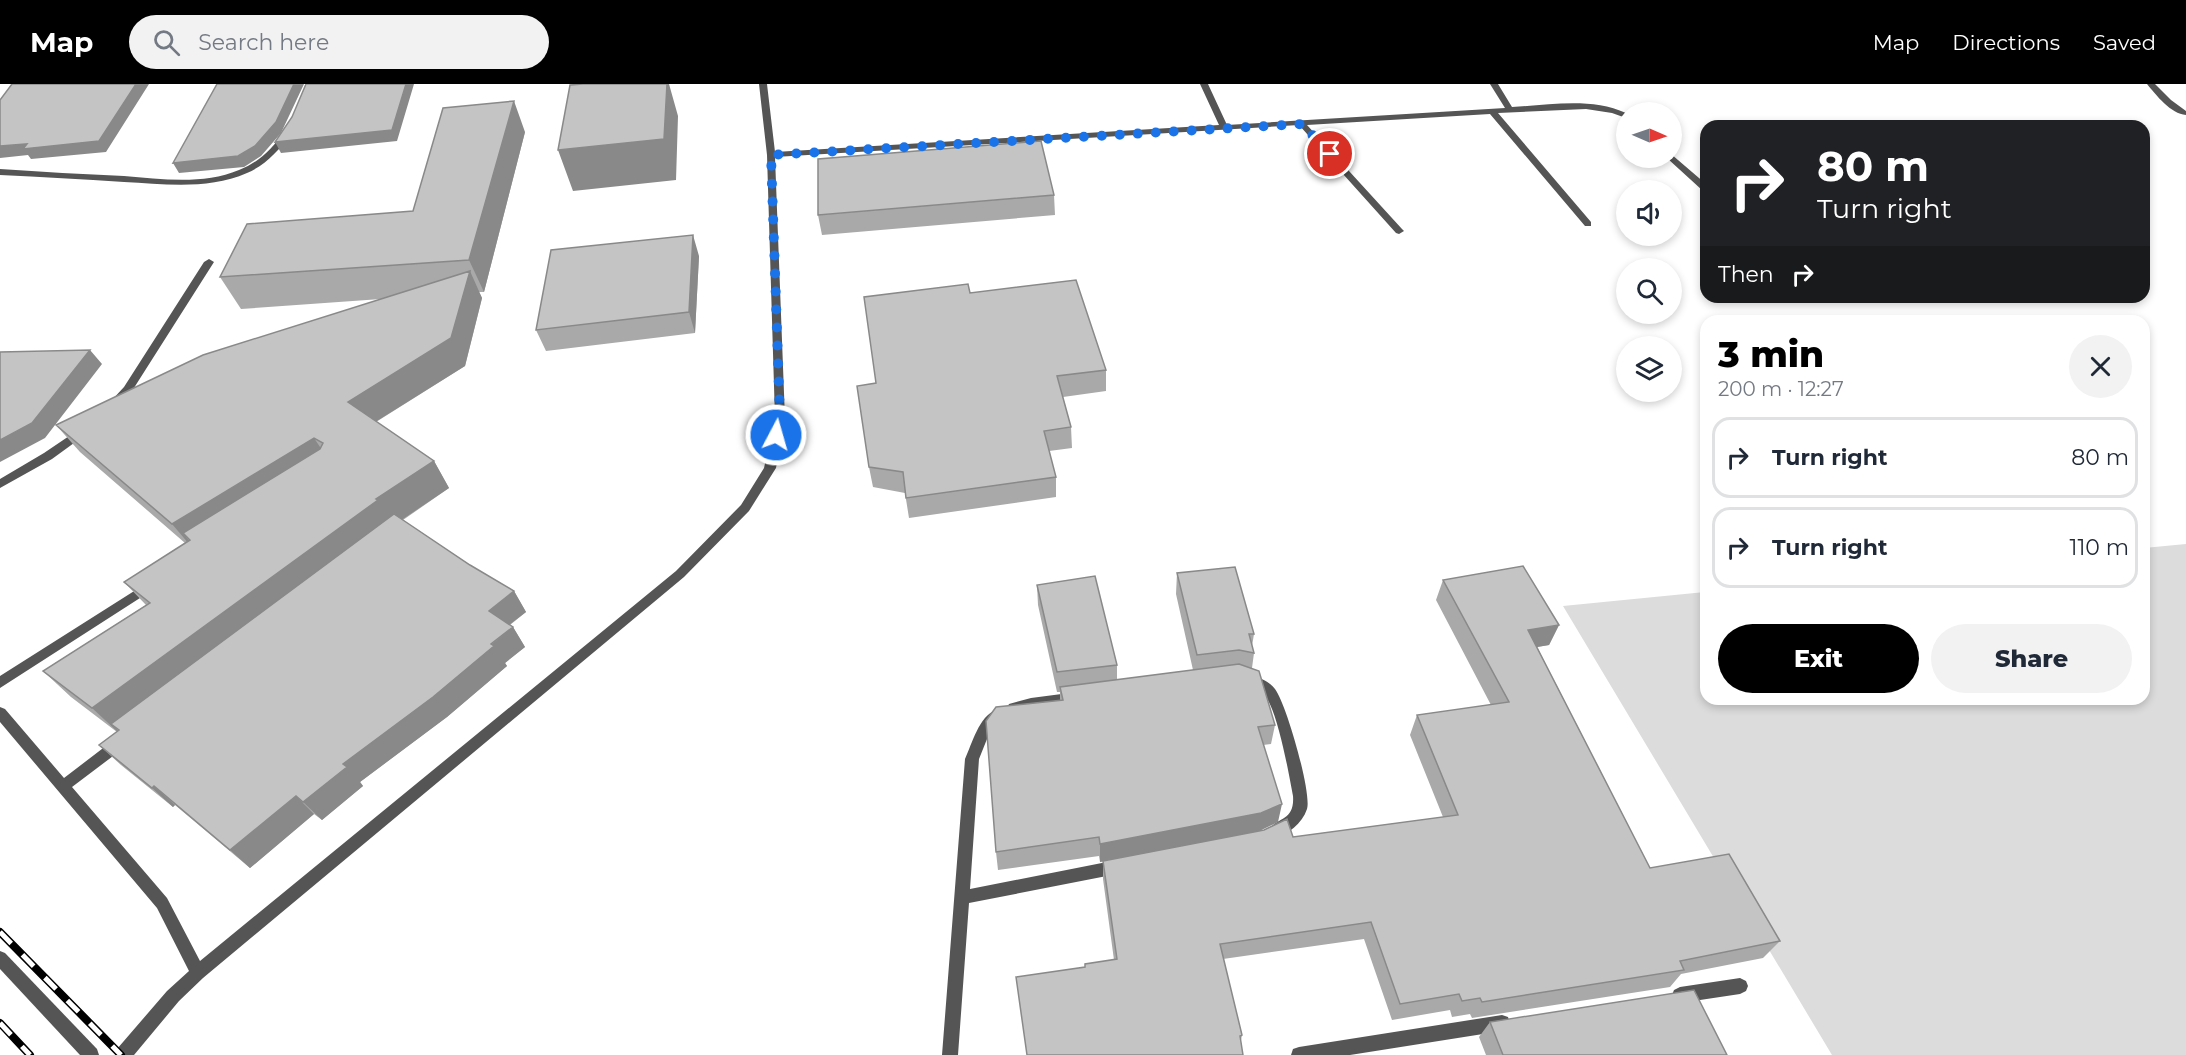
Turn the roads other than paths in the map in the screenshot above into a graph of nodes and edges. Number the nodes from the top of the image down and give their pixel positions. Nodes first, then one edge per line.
1 (764, 84) edge
2 (1204, 84) edge
3 (1494, 84) edge
4 (2151, 84) edge
5 (2186, 102) edge
6 (1510, 110) junction
7 (1493, 112) junction
8 (1616, 112) edge
9 (2185, 114) edge
10 (1302, 124) junction
11 (292, 126) edge
12 (1224, 128) junction
13 (771, 155) junction
14 (1682, 167) edge
15 (0, 172) edge
16 (1700, 183) edge
17 (1588, 224) dead end
18 (1400, 231) dead end
19 (209, 262) dead end
20 (104, 413) edge
21 (86, 428) edge
22 (0, 484) edge
23 (165, 577) edge
24 (1236, 677) edge
25 (0, 683) edge
26 (1088, 696) edge
27 (0, 713) edge
28 (129, 736) edge
29 (63, 786) junction
30 (1260, 840) edge
31 (1134, 864) edge
32 (962, 897) junction
33 (0, 958) edge
34 (198, 973) junction
35 (1740, 986) dead end
36 (1659, 999) edge
37 (1520, 1020) edge
38 (91, 1055) edge
39 (123, 1055) edge
40 (950, 1055) edge
41 (1299, 1055) edge

1 - 13 street
2 - 12 street
3 - 6 street
4 - 9 street
5 - 9 street
6 - 7 street
6 - 8 street
7 - 10 street
7 - 17 street
10 - 12 street
10 - 18 street
11 - 15 street
12 - 13 street
13 - 34 street
14 - 16 street
19 - 20 street
21 - 22 street
23 - 25 street
24 - 30 street
26 - 32 street
27 - 29 street
28 - 29 street
29 - 34 street
31 - 32 street
32 - 40 street
33 - 38 street
34 - 39 street
35 - 36 street
37 - 41 street

